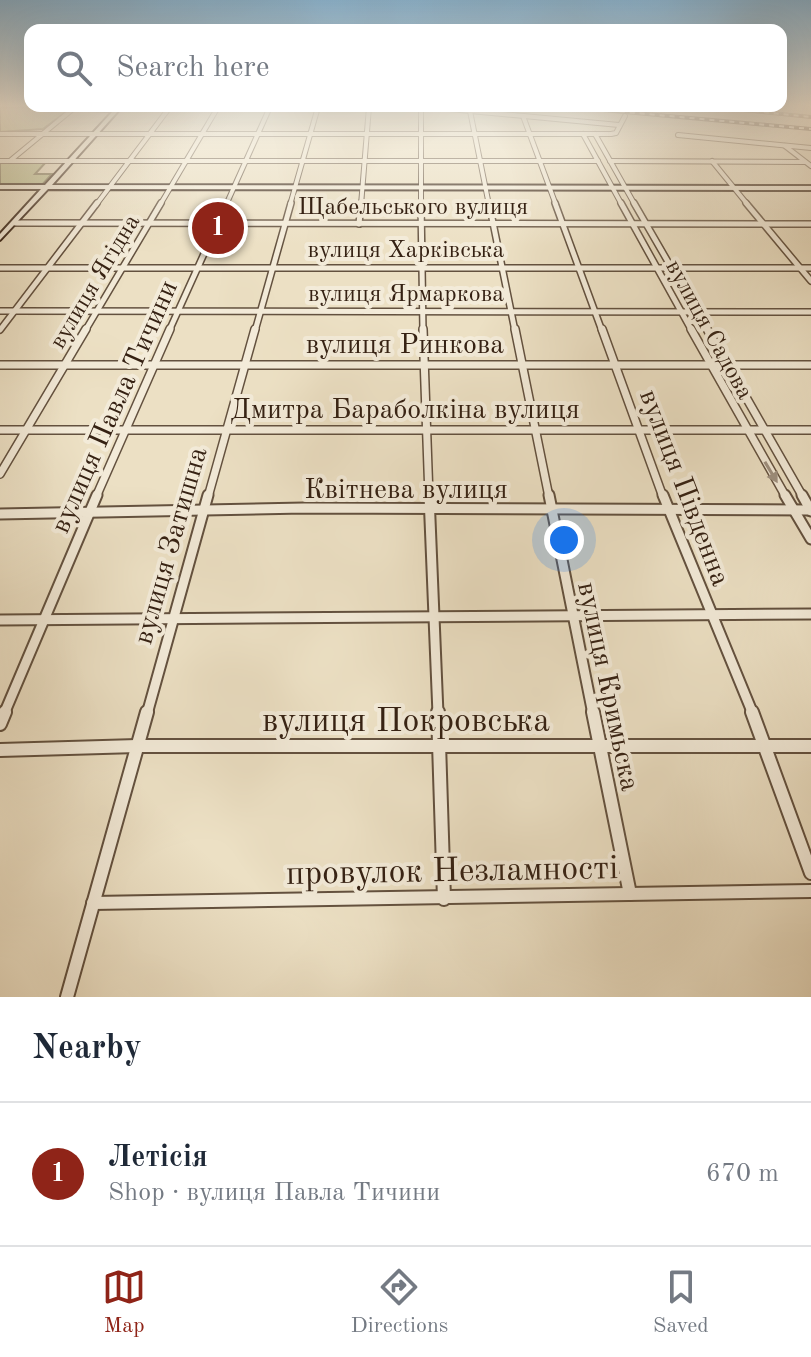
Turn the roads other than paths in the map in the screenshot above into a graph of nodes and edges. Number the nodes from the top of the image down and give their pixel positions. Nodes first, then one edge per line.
1 (19, 154) edge
2 (76, 154) edge
3 (133, 154) edge
4 (191, 154) edge
5 (248, 154) edge
6 (305, 154) edge
7 (364, 154) edge
8 (421, 154) edge
9 (478, 154) edge
10 (536, 154) edge
11 (594, 154) edge
12 (605, 154) edge
13 (794, 154) edge
14 (128, 160) junction
15 (0, 161) edge
16 (11, 161) junction
17 (69, 161) junction
18 (187, 161) junction
19 (245, 161) junction
20 (302, 161) junction
21 (364, 161) junction
22 (421, 161) junction
23 (479, 161) junction
24 (539, 161) junction
25 (598, 161) junction
26 (610, 161) junction
27 (712, 161) junction
28 (805, 162) junction
29 (811, 166) edge
30 (45, 186) junction
31 (110, 186) junction
32 (0, 187) edge
33 (171, 187) junction
34 (233, 187) junction
35 (295, 187) junction
36 (362, 187) junction
37 (422, 187) junction
38 (485, 187) junction
39 (550, 187) junction
40 (611, 187) junction
41 (624, 187) junction
42 (734, 187) junction
43 (811, 188) edge
44 (15, 223) junction
45 (81, 223) junction
46 (150, 223) junction
47 (217, 223) junction
48 (563, 223) junction
49 (285, 224) junction
50 (359, 224) junction
51 (422, 224) junction
52 (493, 224) junction
53 (631, 224) junction
54 (646, 224) junction
55 (763, 224) junction
56 (811, 224) edge
57 (0, 238) edge
58 (272, 267) junction
59 (422, 267) junction
60 (655, 267) junction
61 (670, 267) junction
62 (0, 268) edge
63 (48, 268) junction
64 (121, 268) junction
65 (197, 268) junction
66 (503, 268) junction
67 (581, 268) junction
68 (800, 268) junction
69 (811, 268) edge
70 (811, 281) edge
71 (179, 310) junction
72 (259, 310) junction
73 (0, 311) edge
74 (14, 311) junction
75 (96, 311) junction
76 (421, 312) junction
77 (512, 312) junction
78 (597, 312) junction
79 (680, 312) junction
80 (695, 312) junction
81 (811, 312) edge
82 (0, 330) edge
83 (64, 364) junction
84 (155, 364) junction
85 (425, 364) junction
86 (616, 364) junction
87 (0, 365) edge
88 (244, 365) junction
89 (522, 365) junction
90 (811, 365) edge
91 (710, 366) junction
92 (727, 366) junction
93 (639, 429) junction
94 (0, 430) edge
95 (26, 430) junction
96 (125, 430) junction
97 (428, 430) junction
98 (536, 430) junction
99 (746, 430) junction
100 (764, 430) junction
101 (811, 430) edge
102 (226, 431) junction
103 (0, 474) edge
104 (429, 508) junction
105 (91, 510) junction
106 (202, 510) junction
107 (668, 510) junction
108 (552, 511) junction
109 (794, 511) junction
110 (811, 511) edge
111 (0, 514) edge
112 (811, 539) edge
113 (811, 614) edge
114 (712, 615) junction
115 (574, 616) junction
116 (435, 617) junction
117 (173, 619) junction
118 (0, 620) edge
119 (46, 620) junction
120 (0, 724) edge
121 (137, 746) junction
122 (766, 746) junction
123 (811, 746) edge
124 (440, 747) junction
125 (601, 747) junction
126 (0, 750) edge
127 (811, 873) edge
128 (811, 891) edge
129 (630, 894) junction
130 (444, 899) junction
131 (93, 903) junction
132 (67, 997) edge

1 - 16 street
2 - 17 main road
3 - 14 street
4 - 18 street, вулиця Ягідна
5 - 19 street, вулиця Павла Тичини
6 - 20 street, вулиця Затишна
7 - 21 street
8 - 22 street
9 - 23 street, вулиця Кримьска
10 - 24 street, вулиця Південна
11 - 25 street, вулиця Садова
12 - 26 street, вулиця Садова
13 - 28 street
14 - 17 street
14 - 18 street
14 - 31 street
15 - 16 street
16 - 17 street
17 - 30 main road
18 - 19 street
18 - 33 street, вулиця Ягідна
19 - 20 street
19 - 34 street, вулиця Павла Тичини
20 - 21 street
20 - 35 street, вулиця Затишна
21 - 22 street
21 - 36 street
22 - 23 street
22 - 37 street
23 - 24 street
23 - 38 street, вулиця Кримьска
24 - 25 street
24 - 39 street, вулиця Південна
25 - 40 street, вулиця Садова
26 - 27 street
26 - 41 street, вулиця Садова
27 - 28 street
27 - 42 street
28 - 29 street
30 - 31 main road
30 - 32 main road
30 - 44 main road
31 - 33 main road
31 - 45 street
33 - 34 main road
33 - 46 street, вулиця Ягідна
34 - 35 main road
34 - 47 street, вулиця Павла Тичини
35 - 36 main road
35 - 49 street, вулиця Затишна
36 - 37 main road
36 - 50 street
37 - 38 main road
37 - 51 street
38 - 39 main road
38 - 52 street, вулиця Кримьска
39 - 40 main road
39 - 48 street, вулиця Південна
40 - 41 main road
40 - 53 street, вулиця Садова
41 - 42 main road
41 - 54 street, вулиця Садова
42 - 43 main road
42 - 55 street
44 - 45 street, Щабельського вулиця
44 - 57 main road
45 - 46 street, Щабельського вулиця
45 - 63 street
46 - 47 street, Щабельського вулиця
46 - 64 street, вулиця Ягідна
47 - 49 street, Щабельського вулиця
47 - 65 street, вулиця Павла Тичини
48 - 52 street, Щабельського вулиця
48 - 53 street, Щабельського вулиця
48 - 67 street, вулиця Південна
49 - 50 street, Щабельського вулиця
49 - 58 street, вулиця Затишна
50 - 51 street, Щабельського вулиця
51 - 52 street, Щабельського вулиця
51 - 59 street
52 - 66 street, вулиця Кримьска
53 - 54 street, Щабельського вулиця
53 - 60 street, вулиця Садова
54 - 55 street, Щабельського вулиця
54 - 61 street, вулиця Садова
55 - 56 street, Щабельського вулиця
55 - 68 street
58 - 59 street, вулиця Харківська
58 - 65 street, вулиця Харківська
58 - 72 street, вулиця Затишна
59 - 66 street, вулиця Харківська
59 - 76 street
60 - 61 street, вулиця Харківська
60 - 67 street, вулиця Харківська
60 - 79 street, вулиця Садова
61 - 68 street, вулиця Харківська
61 - 80 street, вулиця Садова
62 - 63 street, вулиця Харківська
63 - 64 street, вулиця Харківська
63 - 74 street
64 - 65 street, вулиця Харківська
64 - 75 street, вулиця Ягідна
65 - 71 street, вулиця Павла Тичини
66 - 67 street, вулиця Харківська
66 - 77 street, вулиця Кримьска
67 - 78 street, вулиця Південна
68 - 69 street, вулиця Харківська
68 - 70 street
71 - 72 street, вулиця Ярмаркова
71 - 75 street, вулиця Ярмаркова
71 - 84 street, вулиця Павла Тичини
72 - 76 street, вулиця Ярмаркова
72 - 88 street, вулиця Затишна
73 - 74 street, вулиця Ярмаркова
74 - 75 street, вулиця Ярмаркова
74 - 82 street
75 - 83 street, вулиця Ягідна
76 - 77 street, вулиця Ярмаркова
76 - 85 street
77 - 78 street, вулиця Ярмаркова
77 - 89 street, вулиця Кримьска
78 - 79 street, вулиця Ярмаркова
78 - 86 street, вулиця Південна
79 - 80 street, вулиця Ярмаркова
79 - 91 street, вулиця Садова
80 - 81 street, вулиця Ярмаркова
80 - 92 street, вулиця Садова
83 - 84 street, вулиця Ринкова
83 - 87 street, вулиця Ринкова
83 - 95 street, вулиця Ягідна
84 - 88 street, вулиця Ринкова
84 - 96 street, вулиця Павла Тичини
85 - 88 street, вулиця Ринкова
85 - 89 street, вулиця Ринкова
85 - 97 street
86 - 89 street, вулиця Ринкова
86 - 91 street, вулиця Ринкова
86 - 93 street, вулиця Південна
88 - 102 street, вулиця Затишна
89 - 98 street, вулиця Кримьска
90 - 92 street, вулиця Ринкова
91 - 92 street, вулиця Ринкова
91 - 99 street, вулиця Садова
92 - 100 street, вулиця Садова
93 - 98 street, Дмитра Бараболкіна вулиця
93 - 99 street, Дмитра Бараболкіна вулиця
93 - 107 street, вулиця Південна
94 - 95 street, Дмитра Бараболкіна вулиця
95 - 96 street, Дмитра Бараболкіна вулиця
95 - 103 street, вулиця Ягідна
96 - 102 street, Дмитра Бараболкіна вулиця
96 - 105 street, вулиця Павла Тичини
97 - 98 street, Дмитра Бараболкіна вулиця
97 - 102 street, Дмитра Бараболкіна вулиця
97 - 104 street
98 - 108 street, вулиця Кримьска
99 - 100 street, Дмитра Бараболкіна вулиця
99 -> 109 street, вулиця Садова
100 - 101 street, Дмитра Бараболкіна вулиця
100 - 110 street, вулиця Садова
102 - 106 street, вулиця Затишна
104 - 106 street, Квітнева вулиця
104 - 108 street, Квітнева вулиця
104 - 116 street
105 - 106 street, Квітнева вулиця
105 - 111 street, Квітнева вулиця
105 - 119 street, вулиця Павла Тичини
106 - 117 street, вулиця Затишна
107 - 108 street, Квітнева вулиця
107 - 109 street, Квітнева вулиця
107 - 114 street, вулиця Південна
108 - 115 street, вулиця Кримьска
109 - 110 street, Квітнева вулиця
109 - 112 street, вулиця Садова
113 - 114 street
114 - 115 street
114 - 122 street, вулиця Південна
115 - 116 street
115 - 125 street, вулиця Кримьска
116 - 117 street
116 - 124 street
117 - 119 street
117 - 121 street, вулиця Затишна
118 - 119 street
119 - 120 street, вулиця Павла Тичини
121 - 124 street, вулиця Покровська
121 - 126 street, вулиця Покровська
121 - 131 street, вулиця Затишна
122 - 123 street, вулиця Покровська
122 - 125 street, вулиця Покровська
122 - 127 street, вулиця Південна
124 - 125 street, вулиця Покровська
124 - 130 street
125 - 129 street, вулиця Кримьска
128 - 129 street, провулок Незламності
129 - 130 street, провулок Незламності
130 - 131 street, провулок Незламності
131 - 132 street, вулиця Затишна

